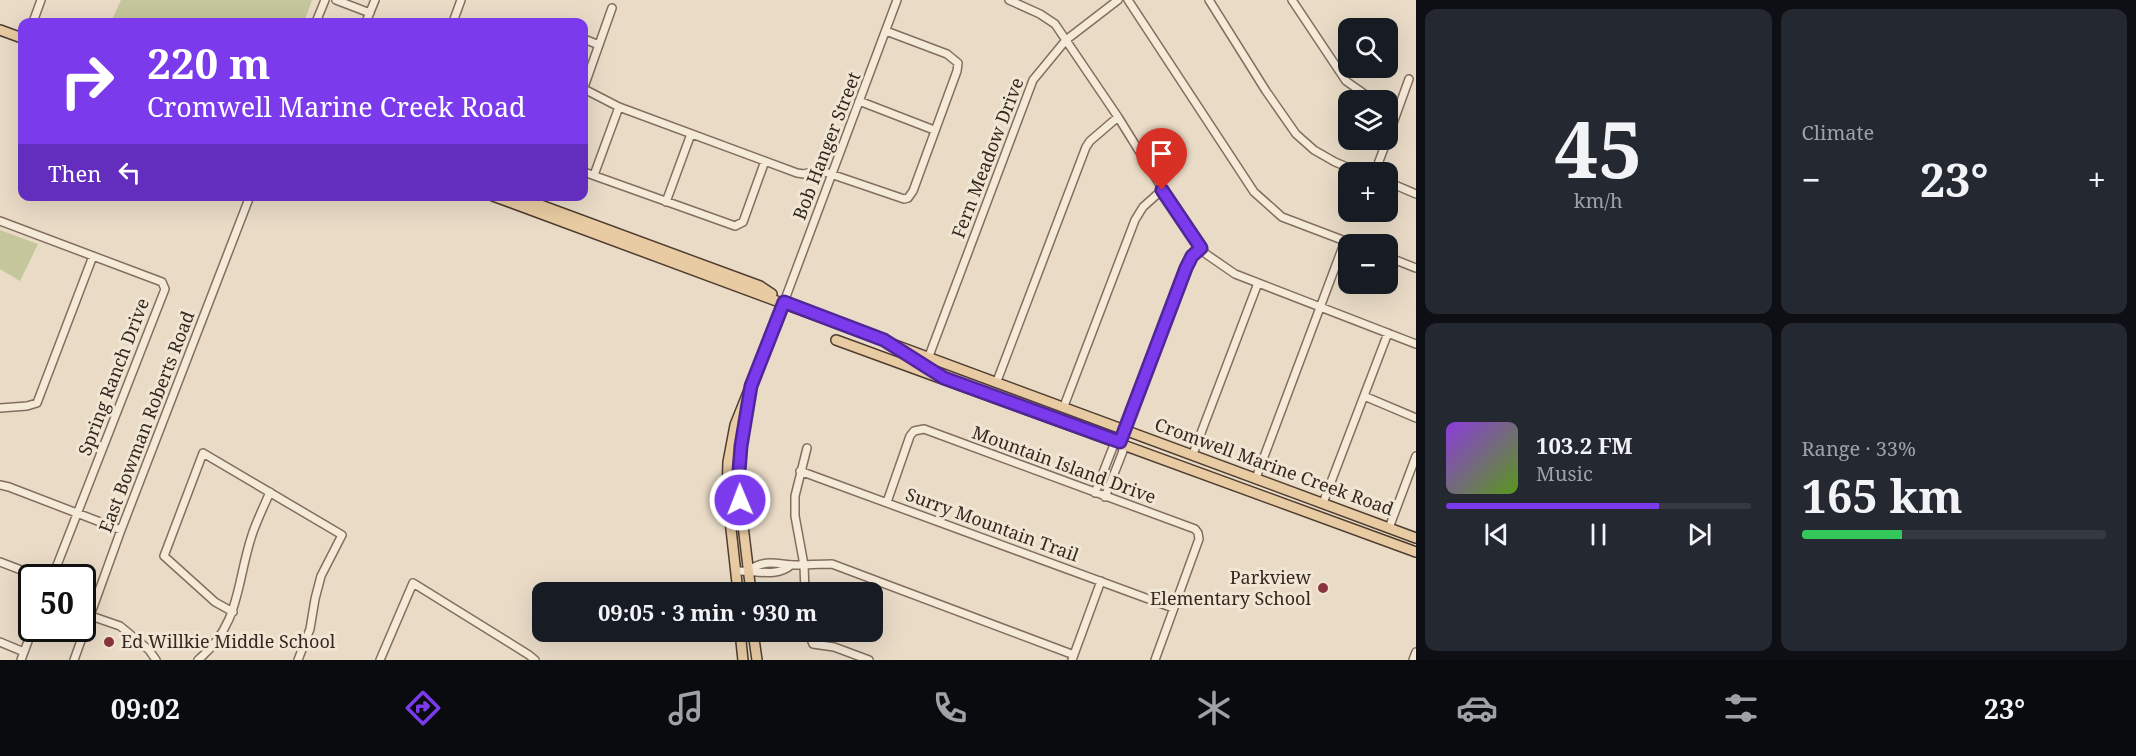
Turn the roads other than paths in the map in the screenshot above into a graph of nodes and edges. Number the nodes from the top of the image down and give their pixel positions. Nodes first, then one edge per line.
1 (41, 0) edge
2 (325, 0) edge
3 (336, 0) edge
4 (375, 0) edge
5 (461, 0) edge
6 (897, 0) edge
7 (1009, 0) edge
8 (1118, 0) edge
9 (1128, 0) edge
10 (1209, 0) edge
11 (1292, 0) edge
12 (612, 8) dead end
13 (370, 13) junction
14 (34, 18) edge
15 (318, 18) edge
16 (368, 18) edge
17 (454, 18) edge
18 (0, 30) edge
19 (886, 31) junction
20 (18, 37) edge
21 (1066, 40) junction
22 (588, 41) edge
23 (599, 45) junction
24 (588, 77) edge
25 (1409, 79) dead end
26 (588, 90) edge
27 (1359, 90) edge
28 (859, 101) junction
29 (619, 107) junction
30 (1398, 109) edge
31 (1118, 117) junction
32 (934, 130) junction
33 (691, 134) junction
34 (765, 161) junction
35 (1338, 163) edge
36 (588, 173) edge
37 (832, 174) junction
38 (594, 175) junction
39 (1398, 187) edge
40 (1162, 190) junction
41 (1416, 194) edge
42 (247, 201) edge
43 (507, 201) edge
44 (534, 201) edge
45 (666, 202) junction
46 (0, 221) edge
47 (1338, 238) edge
48 (1201, 248) junction
49 (93, 256) junction
50 (1338, 260) edge
51 (1398, 261) edge
52 (1416, 267) edge
53 (1258, 283) junction
54 (784, 302) junction
55 (1321, 307) junction
56 (1388, 333) junction
57 (836, 340) dead end
58 (884, 340) junction
59 (1416, 344) edge
60 (929, 356) junction
61 (944, 378) junction
62 (997, 381) junction
63 (751, 386) junction
64 (1364, 396) junction
65 (1064, 406) junction
66 (0, 408) edge
67 (1416, 418) edge
68 (1125, 429) junction
69 (1120, 442) junction
70 (807, 448) dead end
71 (1193, 454) junction
72 (1416, 456) edge
73 (800, 471) junction
74 (1256, 478) junction
75 (0, 485) edge
76 (270, 492) junction
77 (1095, 493) junction
78 (1105, 497) junction
79 (887, 502) junction
80 (1323, 503) junction
81 (78, 513) junction
82 (1319, 516) junction
83 (1389, 528) junction
84 (121, 530) junction
85 (1416, 538) edge
86 (1416, 552) edge
87 (0, 562) edge
88 (58, 564) edge
89 (804, 565) junction
90 (18, 569) edge
91 (749, 570) junction
92 (736, 571) junction
93 (1101, 581) junction
94 (737, 582) edge
95 (750, 582) edge
96 (805, 582) edge
97 (96, 602) edge
98 (1173, 608) junction
99 (233, 612) junction
100 (96, 618) edge
101 (0, 642) edge
102 (28, 642) edge
103 (81, 642) edge
104 (741, 642) edge
105 (754, 642) edge
106 (812, 642) edge
107 (24, 652) junction
108 (1416, 652) edge
109 (1073, 657) edge
110 (21, 660) edge
111 (74, 660) edge
112 (156, 660) edge
113 (198, 660) edge
114 (298, 660) edge
115 (380, 660) edge
116 (535, 660) edge
117 (743, 660) edge
118 (757, 660) edge
119 (869, 660) edge
120 (1155, 660) edge
121 (1413, 660) edge

1 - 14 street
2 - 15 street
3 - 13 street
4 - 13 street
5 - 17 street
6 - 19 street, Bob Hanger Street
7 - 21 street
8 - 21 street, Fern Meadow Drive
9 - 47 street
10 - 35 street
11 - 27 street
12 - 23 street
13 - 16 street
18 - 20 main road
19 - 28 street, Bob Hanger Street
19 - 32 street
21 - 31 street
21 - 60 street, Fern Meadow Drive
22 - 23 street
23 - 24 street
25 - 30 street
26 - 29 street
28 - 32 street
28 - 37 street, Bob Hanger Street
29 - 33 street
29 - 38 street
31 - 40 street
31 - 62 street
32 - 37 street
33 - 34 street
33 - 45 street
34 - 37 street
34 - 45 street
36 - 38 street
37 - 54 street, Bob Hanger Street
38 - 45 street
39 - 41 street
40 - 48 street
40 - 65 street
42 - 84 street, East Bowman Roberts Road
43 - 54 main road, Cromwell Marine Creek Road
44 - 54 main road, Cromwell Marine Creek Road
46 - 49 street, Spring Ranch Drive
48 - 53 street
48 - 68 street
49 - 66 street
49 - 81 street, Spring Ranch Drive
50 - 55 street
51 - 52 street
53 - 55 street
53 - 71 street
54 - 58 main road, Cromwell Marine Creek Road
54 - 63 main road
55 - 56 street
55 - 74 street
56 - 59 street
56 - 64 street
57 - 61 main road, Cromwell Marine Creek Road
58 - 60 main road, Cromwell Marine Creek Road
58 - 61 main road, Cromwell Marine Creek Road
60 - 62 main road, Cromwell Marine Creek Road
61 - 69 main road, Cromwell Marine Creek Road
62 - 65 main road, Cromwell Marine Creek Road
63 - 91 main road
63 - 92 main road
64 - 67 street
64 - 80 street
65 - 68 main road, Cromwell Marine Creek Road
68 - 69 main road
68 - 71 main road, Cromwell Marine Creek Road
69 - 77 street
69 - 78 street
69 - 82 main road, Cromwell Marine Creek Road
70 - 73 street
71 - 74 main road, Cromwell Marine Creek Road
72 - 83 street
73 - 79 street, Surry Mountain Trail
73 - 89 street
74 - 80 main road, Cromwell Marine Creek Road
75 - 81 street
76 - 99 street
76 - 99 street
76 - 114 street
77 - 78 street, Mountain Island Drive
77 - 79 street, Mountain Island Drive
78 - 98 street, Mountain Island Drive
79 - 93 street, Surry Mountain Trail
80 - 82 main road
80 - 83 main road, Cromwell Marine Creek Road
81 - 84 street
81 - 88 street, Spring Ranch Drive
82 - 86 main road, Cromwell Marine Creek Road
83 - 85 main road, Cromwell Marine Creek Road
84 - 97 street, East Bowman Roberts Road
87 - 90 street
89 - 91 street
89 - 96 street
89 - 109 street
91 - 92 street
91 - 95 main road
92 - 94 main road
93 - 98 street, Surry Mountain Trail
93 - 109 street
98 - 120 street
99 - 113 street
100 - 112 street
101 - 107 street
102 - 107 street
103 - 111 street, East Bowman Roberts Road
104 - 117 main road
105 - 118 main road
106 - 119 street
107 - 110 street
108 - 121 street
115 - 116 street

